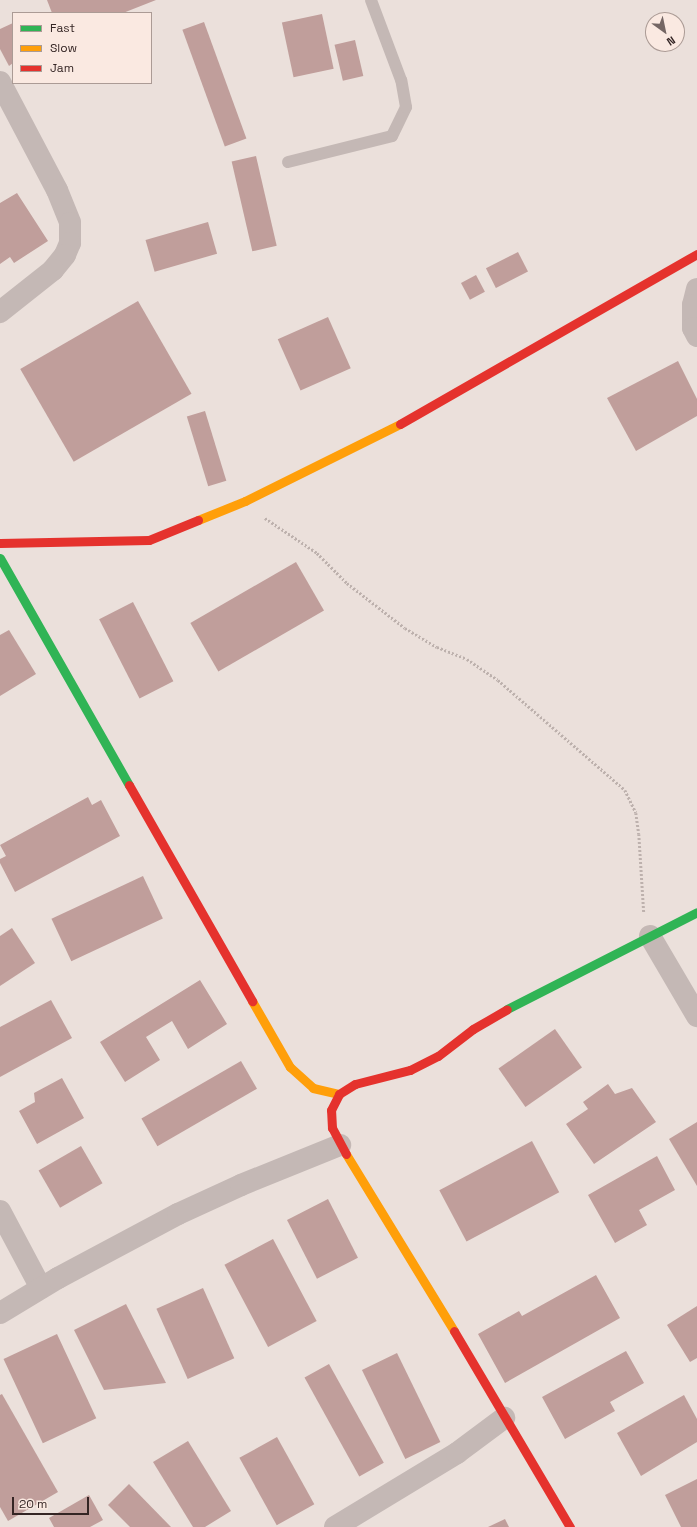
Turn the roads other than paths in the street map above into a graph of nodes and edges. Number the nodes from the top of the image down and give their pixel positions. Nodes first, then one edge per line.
1 (371, 0) edge
2 (0, 82) edge
3 (288, 162) dead end
4 (697, 254) edge
5 (697, 289) edge
6 (0, 312) edge
7 (697, 336) edge
8 (0, 543) edge
9 (0, 558) edge
10 (697, 912) edge
11 (650, 936) junction
12 (697, 1016) edge
13 (340, 1094) junction
14 (340, 1145) junction
15 (0, 1211) edge
16 (41, 1288) junction
17 (0, 1313) edge
18 (504, 1418) junction
19 (335, 1527) edge
20 (570, 1527) edge

1 - 3 lane
2 - 6 street
4 - 8 street
5 - 7 street
9 - 13 street
10 - 11 street
11 - 12 street
11 - 13 street
13 - 14 street
14 - 16 street
14 - 18 street
15 - 16 street
16 - 17 street
18 - 19 street
18 - 20 street

